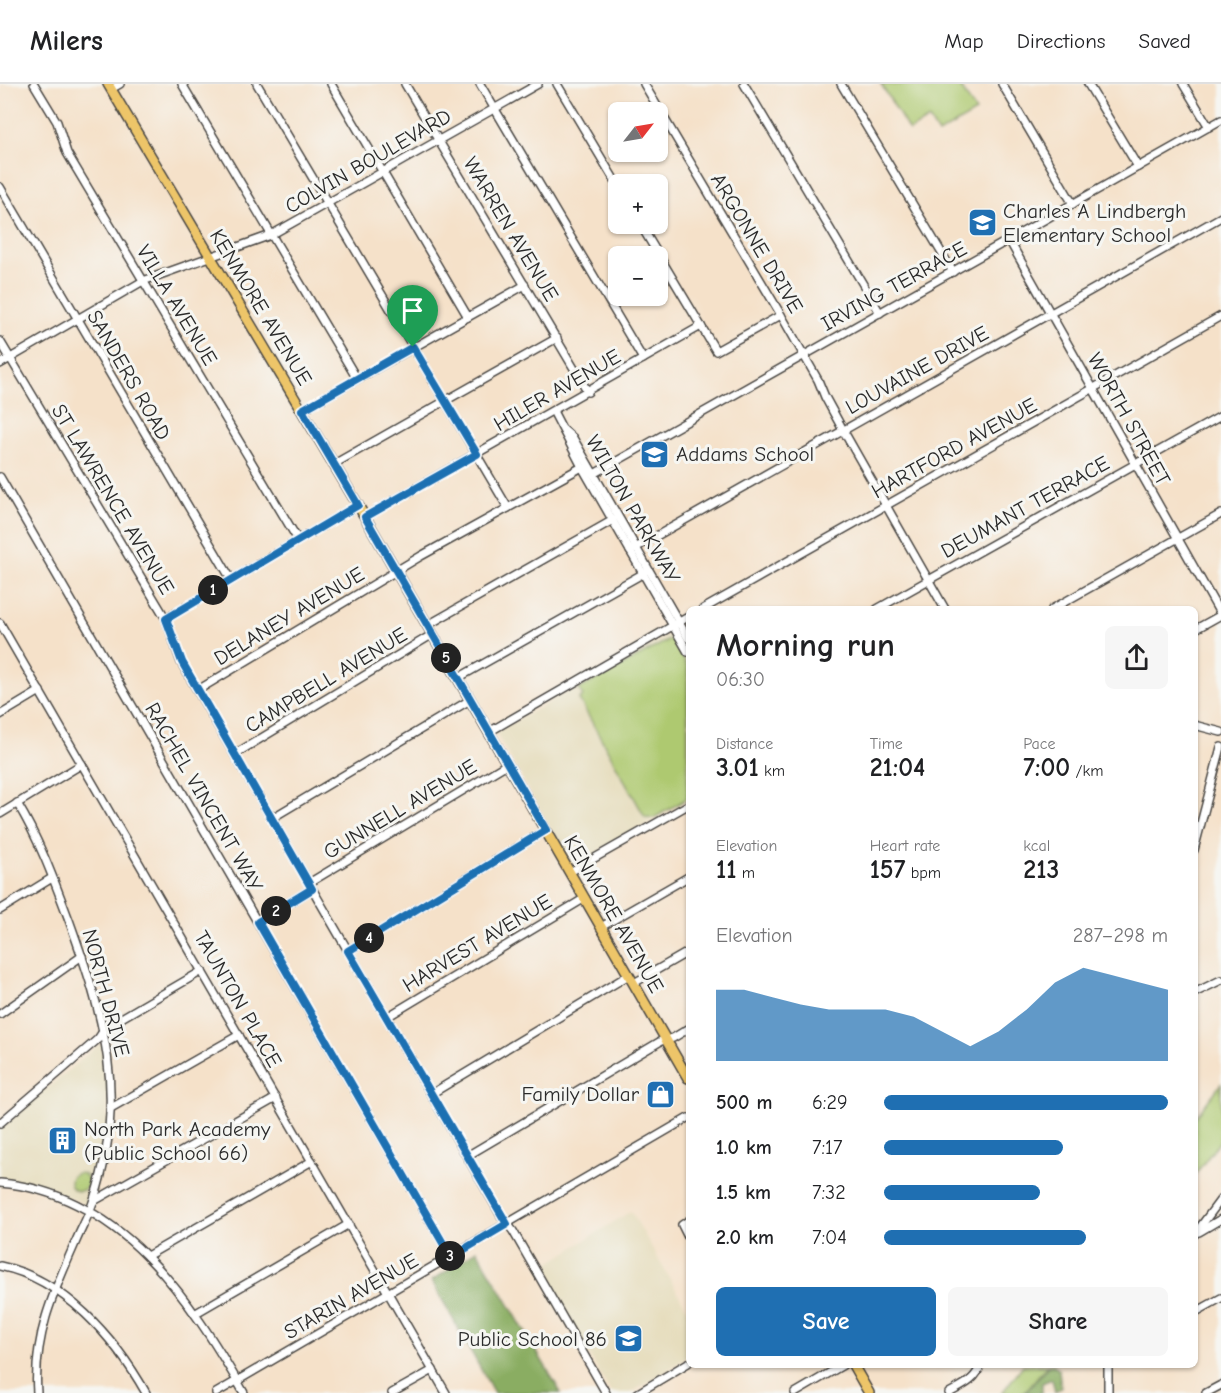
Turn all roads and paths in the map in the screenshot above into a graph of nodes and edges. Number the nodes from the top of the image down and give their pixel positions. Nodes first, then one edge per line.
1 (34, 84) edge
2 (182, 84) edge
3 (257, 84) edge
4 (331, 84) edge
5 (405, 84) edge
6 (480, 84) edge
7 (538, 84) edge
8 (557, 84) edge
9 (644, 84) edge
10 (744, 84) edge
11 (841, 84) edge
12 (1002, 84) edge
13 (1088, 84) edge
14 (1184, 84) edge
15 (113, 86) edge
16 (495, 108) junction
17 (1221, 120) edge
18 (1209, 127) junction
19 (439, 140) junction
20 (1138, 167) junction
21 (383, 172) junction
22 (611, 174) edge
23 (0, 187) edge
24 (327, 203) junction
25 (1073, 204) junction
26 (1221, 217) edge
27 (646, 234) edge
28 (272, 235) junction
29 (1009, 240) junction
30 (210, 255) junction
31 (952, 272) junction
32 (143, 281) junction
33 (525, 285) junction
34 (880, 313) junction
35 (1051, 313) junction
36 (782, 315) junction
37 (468, 316) junction
38 (1221, 316) edge
39 (76, 318) junction
40 (701, 326) junction
41 (557, 338) junction
42 (0, 341) edge
43 (413, 347) junction
44 (804, 356) junction
45 (10, 358) junction
46 (643, 359) junction
47 (0, 364) edge
48 (357, 379) junction
49 (1093, 388) junction
50 (588, 392) junction
51 (445, 401) junction
52 (302, 410) junction
53 (553, 411) junction
54 (1221, 416) edge
55 (564, 430) junction
56 (843, 430) junction
57 (477, 454) junction
58 (334, 464) junction
59 (1136, 464) junction
60 (582, 467) junction
61 (594, 474) junction
62 (0, 477) edge
63 (358, 505) junction
64 (886, 505) junction
65 (508, 508) junction
66 (1221, 514) edge
67 (365, 517) junction
68 (619, 517) junction
69 (612, 521) junction
70 (1178, 538) junction
71 (298, 540) junction
72 (633, 549) junction
73 (396, 571) junction
74 (646, 571) junction
75 (231, 579) junction
76 (928, 580) junction
77 (708, 606) edge
78 (882, 606) edge
79 (943, 606) edge
80 (1057, 606) edge
81 (1221, 615) edge
82 (686, 618) edge
83 (166, 619) junction
84 (0, 623) edge
85 (676, 624) junction
86 (428, 625) junction
87 (1198, 628) edge
88 (433, 634) junction
89 (686, 636) edge
90 (686, 647) edge
91 (458, 678) junction
92 (198, 690) junction
93 (40, 692) junction
94 (470, 700) junction
95 (0, 715) edge
96 (1198, 726) edge
97 (489, 732) junction
98 (1221, 732) edge
99 (1221, 747) edge
100 (235, 754) junction
101 (507, 764) junction
102 (82, 765) junction
103 (1217, 777) edge
104 (17, 803) junction
105 (686, 806) edge
106 (0, 814) edge
107 (272, 818) junction
108 (1198, 824) edge
109 (546, 830) junction
110 (570, 873) junction
111 (52, 878) junction
112 (686, 879) edge
113 (311, 886) junction
114 (585, 898) junction
115 (0, 910) edge
116 (258, 922) junction
117 (601, 927) junction
118 (348, 951) junction
119 (686, 953) edge
120 (82, 956) junction
121 (202, 971) junction
122 (632, 979) junction
123 (1221, 980) edge
124 (1198, 991) edge
125 (0, 1014) edge
126 (387, 1017) junction
127 (103, 1030) junction
128 (686, 1030) edge
129 (239, 1035) junction
130 (666, 1040) junction
131 (686, 1075) edge
132 (431, 1094) junction
133 (276, 1098) junction
134 (111, 1108) junction
135 (686, 1119) edge
136 (0, 1124) edge
137 (467, 1156) junction
138 (312, 1161) junction
139 (0, 1183) edge
140 (1221, 1198) edge
141 (94, 1201) junction
142 (90, 1212) junction
143 (1221, 1219) edge
144 (349, 1224) junction
145 (507, 1224) junction
146 (1198, 1229) edge
147 (1198, 1232) edge
148 (147, 1256) junction
149 (451, 1257) junction
150 (0, 1266) edge
151 (55, 1290) junction
152 (389, 1293) junction
153 (1221, 1298) edge
154 (1198, 1311) edge
155 (196, 1313) junction
156 (686, 1364) edge
157 (838, 1368) edge
158 (855, 1368) edge
159 (980, 1368) edge
160 (1108, 1368) edge
161 (433, 1370) junction
162 (237, 1381) junction
163 (1221, 1385) edge
164 (37, 1393) edge
165 (146, 1393) edge
166 (216, 1393) edge
167 (244, 1393) edge
168 (392, 1393) edge
169 (446, 1393) edge
170 (606, 1393) edge
171 (638, 1393) edge
172 (795, 1393) edge
173 (869, 1393) edge
174 (949, 1393) edge
175 (1108, 1393) edge
176 (1206, 1393) edge

1 - 32 street, VILLA AVENUE
2 - 28 street
3 - 24 street
4 - 21 street
5 - 19 street, WARREN AVENUE
6 - 16 street
7 - 16 street, COLVIN BOULEVARD
8 - 22 street
9 - 36 street, ARGONNE DRIVE
10 - 34 street
11 - 31 street
12 - 25 street
13 - 20 street
14 - 18 street
15 - 30 main road, KENMORE AVENUE
16 - 19 street, COLVIN BOULEVARD
16 - 46 street
17 - 18 street, IRVING TERRACE
18 - 20 street, IRVING TERRACE
19 - 21 street, COLVIN BOULEVARD
19 - 33 street, WARREN AVENUE
20 - 25 street, IRVING TERRACE
21 - 24 street, COLVIN BOULEVARD
21 - 37 street
23 - 39 street, SANDERS ROAD
24 - 28 street, COLVIN BOULEVARD
24 - 43 street
25 - 29 street, IRVING TERRACE
26 - 35 street, LOUVAINE DRIVE
27 - 40 street
28 - 30 street, COLVIN BOULEVARD
28 - 48 street
29 - 31 street, IRVING TERRACE
29 - 35 street, WORTH STREET
30 - 32 street, COLVIN BOULEVARD
30 - 52 main road, KENMORE AVENUE
31 - 34 street, IRVING TERRACE
32 - 39 street, COLVIN BOULEVARD
32 - 71 street, VILLA AVENUE
33 - 37 street
33 - 41 street, WARREN AVENUE
34 - 44 street, IRVING TERRACE
35 - 49 street, WORTH STREET
35 - 56 street, LOUVAINE DRIVE
36 - 40 street
36 - 44 street, ARGONNE DRIVE
37 - 43 street
38 - 49 street, HARTFORD AVENUE
39 - 45 street, COLVIN BOULEVARD
39 - 75 street, SANDERS ROAD
40 - 46 street, HILER AVENUE
41 - 50 street, WARREN AVENUE
41 - 51 street
42 - 45 street, ST LAWRENCE AVENUE
43 - 48 street
43 - 51 street
44 - 56 street, ARGONNE DRIVE
44 - 61 street, IRVING TERRACE
45 - 47 street, COLVIN BOULEVARD
45 - 83 street, ST LAWRENCE AVENUE
46 - 50 street, HILER AVENUE
48 - 52 street
49 - 59 street, WORTH STREET
49 - 64 street, HARTFORD AVENUE
50 - 53 street, HILER AVENUE
51 - 57 street
51 - 58 street
52 - 58 main road, KENMORE AVENUE
53 - 55 street, WILTON PARKWAY
53 - 57 street, HILER AVENUE
54 - 59 street, DEUMANT TERRACE
55 - 60 street, WILTON PARKWAY
55 - 61 street, WILTON PARKWAY
56 - 64 street, ARGONNE DRIVE
56 - 72 street, LOUVAINE DRIVE
57 - 65 street
57 - 67 street, HILER AVENUE
58 - 63 main road, KENMORE AVENUE
59 - 70 street, WORTH STREET
59 - 76 street, DEUMANT TERRACE
60 - 61 street
60 - 65 street, DELANEY AVENUE
60 - 69 street, WILTON PARKWAY
61 - 68 street, WILTON PARKWAY
62 - 116 street, RACHEL VINCENT WAY
63 - 67 main road, KENMORE AVENUE
63 - 71 street
64 - 76 street, ARGONNE DRIVE
64 - 77 street, HARTFORD AVENUE
65 - 73 street, DELANEY AVENUE
66 - 70 street
67 - 73 main road, KENMORE AVENUE
68 - 69 street
68 - 72 street, WILTON PARKWAY
69 - 72 street, WILTON PARKWAY
69 - 86 street
70 - 80 street
70 - 81 street, WORTH STREET
71 - 75 street
72 - 74 street, WILTON PARKWAY
73 - 86 main road, KENMORE AVENUE
73 - 92 street, DELANEY AVENUE
74 - 85 street, WILTON PARKWAY
74 - 91 street
75 - 83 street
76 - 78 street, DEUMANT TERRACE
76 - 79 street, ARGONNE DRIVE
81 - 87 street
82 - 85 street
83 - 92 street, ST LAWRENCE AVENUE
84 - 93 street, TAUNTON PLACE
85 - 89 street, WILTON PARKWAY
85 - 90 street, WILTON PARKWAY
85 - 97 street
86 - 88 main road, KENMORE AVENUE
88 - 91 main road, KENMORE AVENUE
88 - 100 street, CAMPBELL AVENUE
91 - 94 main road, KENMORE AVENUE
92 - 100 street, ST LAWRENCE AVENUE
93 - 95 street
93 - 102 street, TAUNTON PLACE
94 - 97 main road, KENMORE AVENUE
94 - 107 street
96 - 98 street
97 - 101 main road, KENMORE AVENUE
99 - 103 street
100 - 107 street, ST LAWRENCE AVENUE
101 - 109 main road, KENMORE AVENUE
101 - 113 street, GUNNELL AVENUE
102 - 104 street
102 - 121 street, TAUNTON PLACE
103 - 108 street
104 - 106 street
104 - 111 street, NORTH DRIVE
105 - 110 street
107 - 113 street, ST LAWRENCE AVENUE
109 - 110 main road, KENMORE AVENUE
109 - 118 street
110 - 114 main road, KENMORE AVENUE
111 - 115 street
111 - 120 street, NORTH DRIVE
112 - 117 street
113 - 116 street, GUNNELL AVENUE
113 - 118 street, ST LAWRENCE AVENUE
114 - 117 main road, KENMORE AVENUE
114 - 126 street, HARVEST AVENUE
116 - 149 street, RACHEL VINCENT WAY
117 - 122 main road, KENMORE AVENUE
118 - 126 street, ST LAWRENCE AVENUE
119 - 122 street
120 - 125 street
120 - 127 street, NORTH DRIVE
121 - 127 street
121 - 129 street, TAUNTON PLACE
122 - 130 main road, KENMORE AVENUE
122 - 132 street
123 - 124 street
126 - 132 street, ST LAWRENCE AVENUE
127 - 134 street, NORTH DRIVE
127 - 136 street
128 - 130 street
129 - 133 street, TAUNTON PLACE
129 - 134 street
130 - 131 main road, KENMORE AVENUE
130 - 137 street
132 - 137 street, ST LAWRENCE AVENUE
133 - 138 street, TAUNTON PLACE
133 - 141 street
134 - 141 street, NORTH DRIVE
135 - 145 street, STARIN AVENUE
137 - 145 street, ST LAWRENCE AVENUE
138 - 144 street, TAUNTON PLACE
138 - 148 street
139 - 142 street
140 - 146 street
141 - 142 street, NORTH DRIVE
142 - 148 street
142 - 151 street
143 - 147 street
144 - 152 street, TAUNTON PLACE
144 - 155 street
145 - 149 street, STARIN AVENUE
145 - 170 street, ST LAWRENCE AVENUE
148 - 155 street
149 - 152 street, STARIN AVENUE
150 - 151 street
151 - 164 street
151 - 165 street
152 - 161 street, TAUNTON PLACE
152 - 162 street, STARIN AVENUE
153 - 154 street
155 - 162 street
156 - 171 street
157 - 172 street
158 - 173 main road
159 - 174 street
160 - 175 street
161 - 168 street
161 - 169 street, TAUNTON PLACE
162 - 166 street, STARIN AVENUE
162 - 167 street
163 - 176 street

